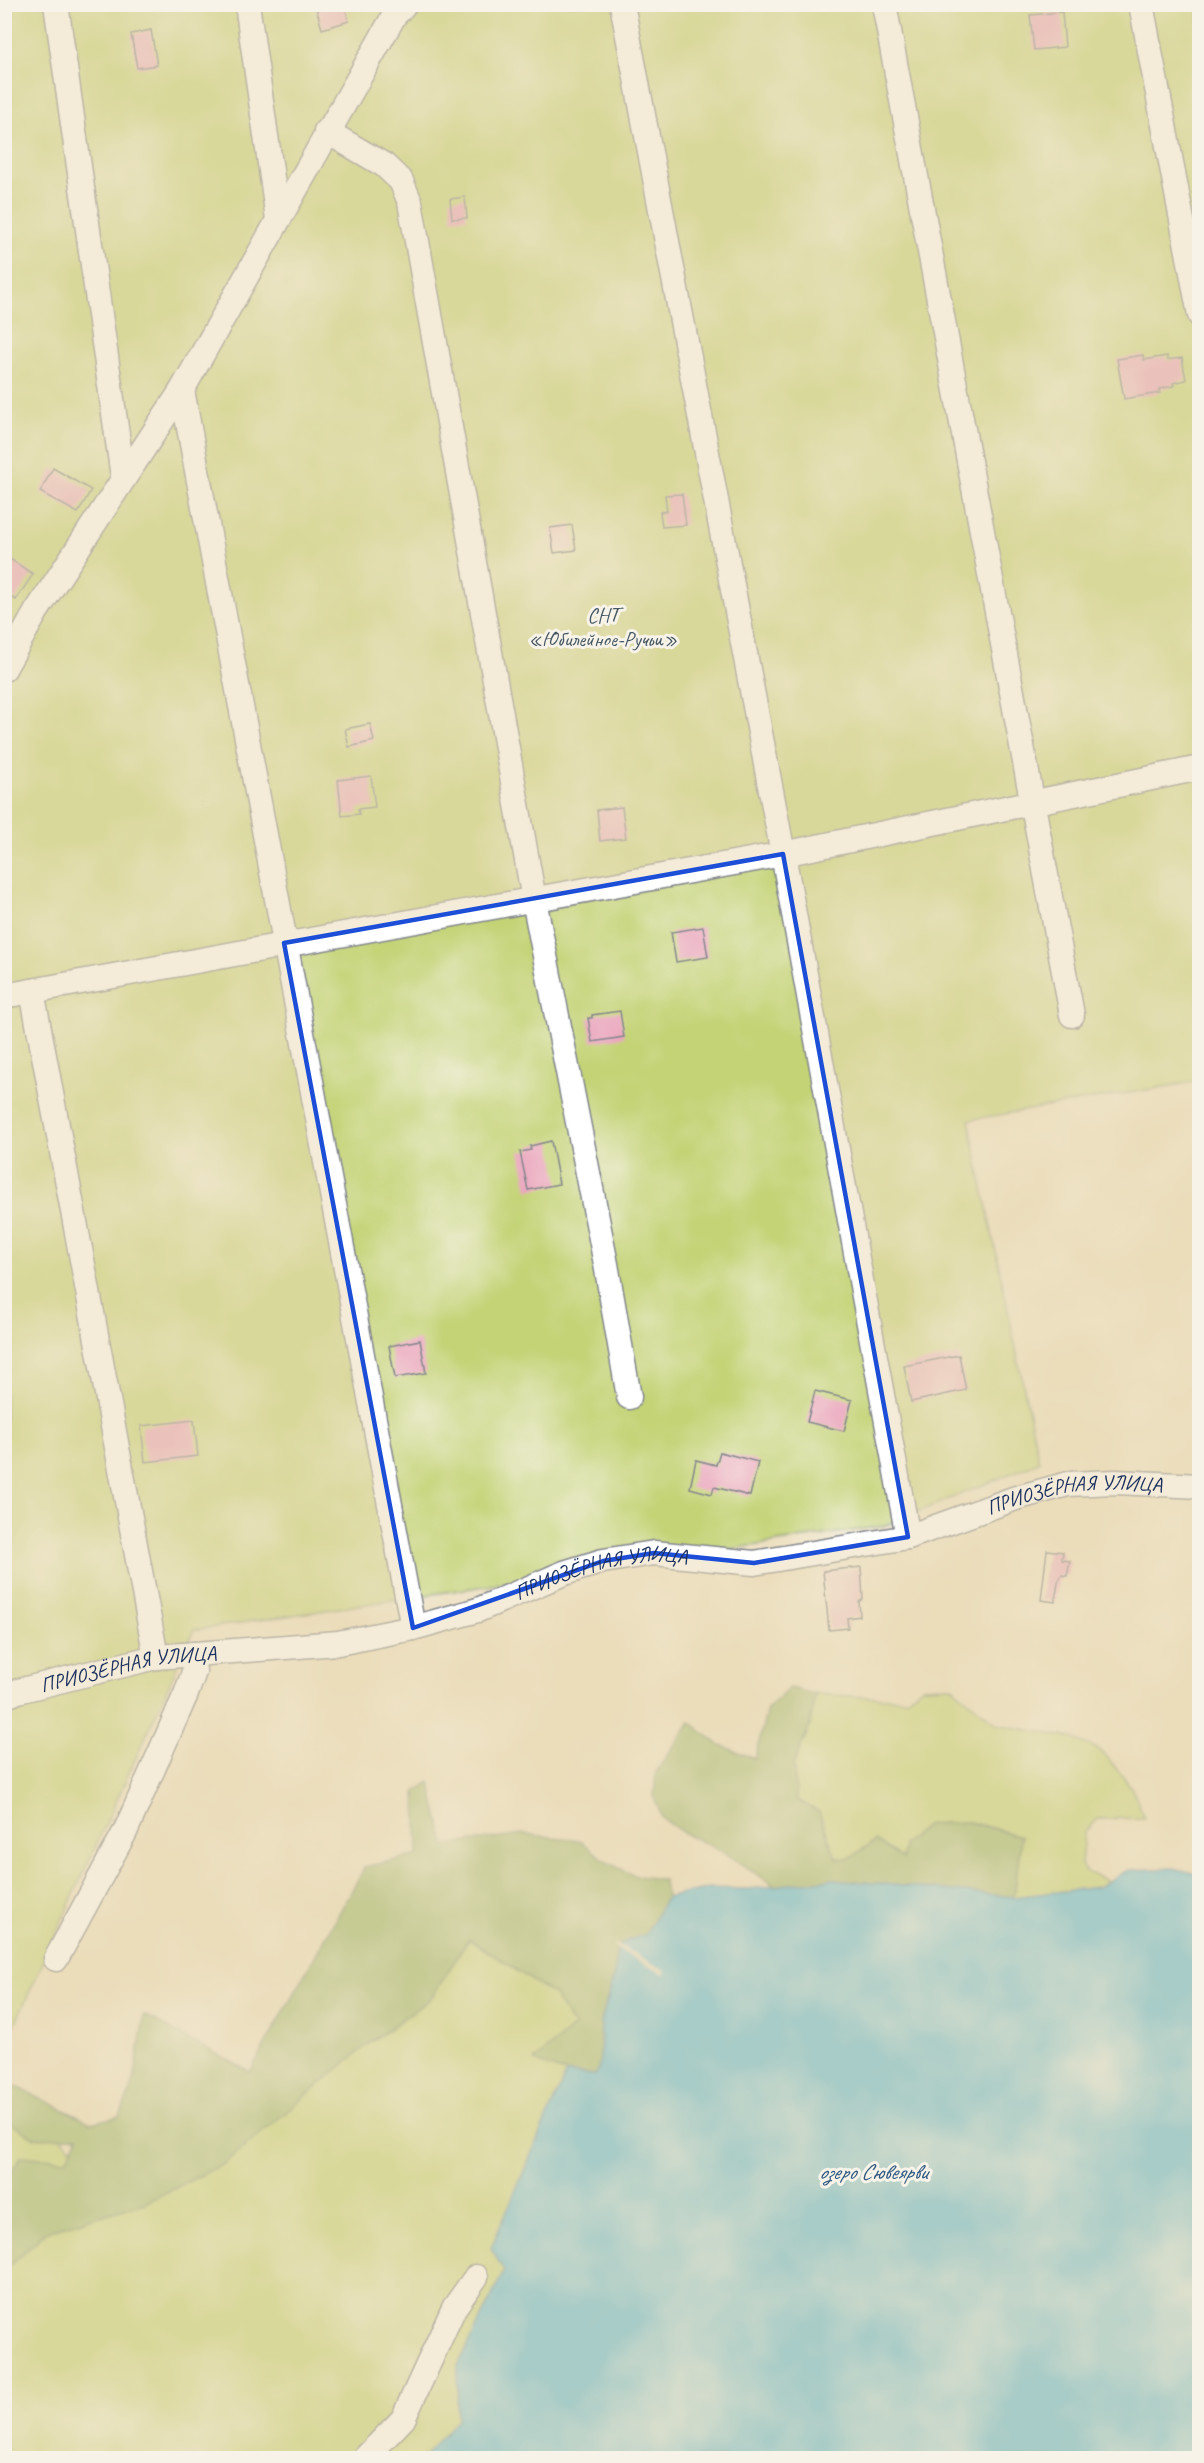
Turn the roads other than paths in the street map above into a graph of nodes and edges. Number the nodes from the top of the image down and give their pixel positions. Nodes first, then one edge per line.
1 (56, 4) edge
2 (247, 4) edge
3 (405, 4) edge
4 (622, 4) edge
5 (884, 4) edge
6 (1142, 4) edge
7 (327, 131) junction
8 (278, 219) junction
9 (1200, 315) edge
10 (182, 390) junction
11 (123, 477) junction
12 (4, 669) edge
13 (1200, 768) edge
14 (1034, 804) junction
15 (783, 854) junction
16 (534, 900) junction
17 (284, 943) junction
18 (32, 992) junction
19 (4, 996) edge
20 (1072, 1015) dead end
21 (629, 1397) dead end
22 (1200, 1486) edge
23 (908, 1537) junction
24 (413, 1628) junction
25 (193, 1654) junction
26 (156, 1657) junction
27 (4, 1697) edge
28 (56, 1959) dead end
29 (476, 2277) dead end
30 (366, 2458) edge

1 - 11 street
2 - 8 street
3 - 7 street
4 - 15 street
5 - 14 street
6 - 9 street
7 - 8 street
7 - 16 street
8 - 10 street
10 - 11 street
10 - 17 street
11 - 12 street
13 - 14 street
14 - 15 street
14 - 20 street
15 - 16 street
15 - 23 street
16 - 17 street
16 - 21 street
17 - 18 street
17 - 24 street
18 - 19 street
18 - 26 street
22 - 23 street, ПРИОЗЁРНАЯ УЛИЦА
23 - 24 street, ПРИОЗЁРНАЯ УЛИЦА
24 - 25 street, ПРИОЗЁРНАЯ УЛИЦА
25 - 26 street, ПРИОЗЁРНАЯ УЛИЦА
25 - 28 street
26 - 27 street, ПРИОЗЁРНАЯ УЛИЦА
29 - 30 street

